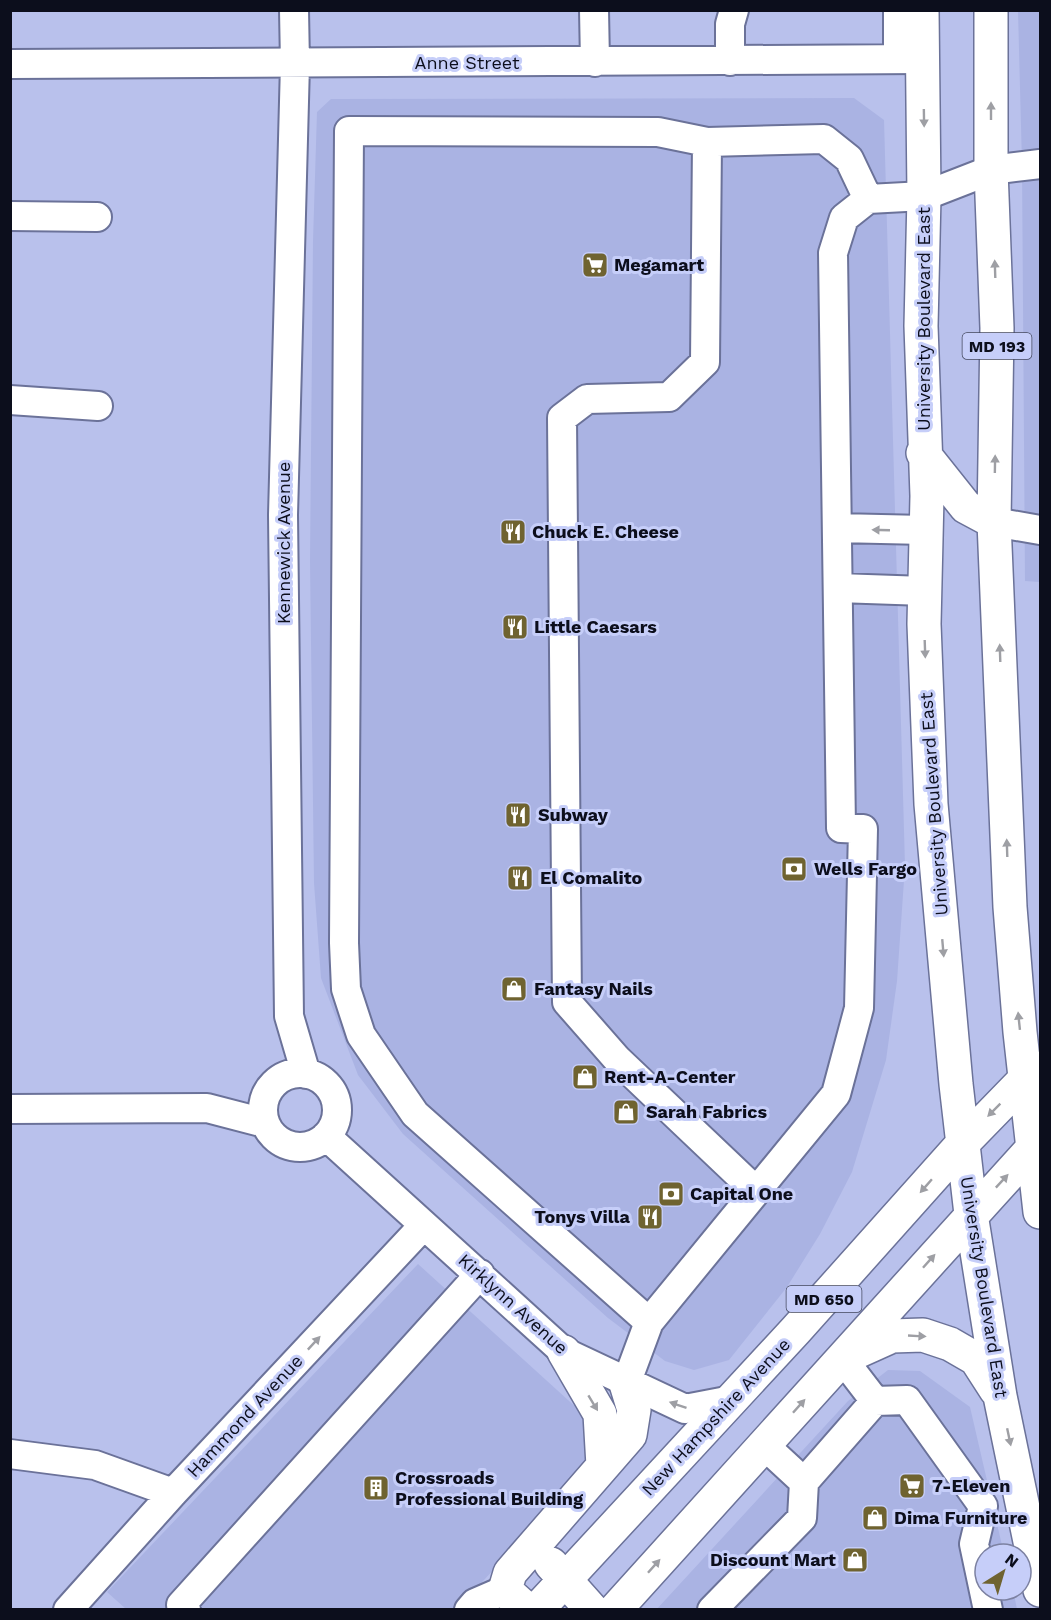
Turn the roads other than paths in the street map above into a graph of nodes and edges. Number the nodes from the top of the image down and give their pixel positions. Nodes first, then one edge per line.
1 (294, 10) edge
2 (594, 10) edge
3 (734, 10) edge
4 (897, 10) edge
5 (922, 10) edge
6 (991, 10) edge
7 (910, 59) junction
8 (730, 61) junction
9 (595, 62) junction
10 (10, 64) edge
11 (295, 64) junction
12 (707, 142) junction
13 (1041, 164) edge
14 (991, 170) junction
15 (924, 196) junction
16 (868, 199) junction
17 (10, 216) edge
18 (97, 218) dead end
19 (10, 400) edge
20 (98, 405) dead end
21 (923, 453) junction
22 (994, 522) junction
23 (837, 528) junction
24 (925, 530) junction
25 (1041, 531) edge
26 (838, 588) junction
27 (925, 591) junction
28 (1033, 1071) edge
29 (306, 1074) junction
30 (10, 1109) edge
31 (266, 1123) junction
32 (326, 1137) junction
33 (964, 1142) junction
34 (1037, 1144) edge
35 (756, 1191) junction
36 (1041, 1212) edge
37 (971, 1214) junction
38 (424, 1225) junction
39 (480, 1274) junction
40 (649, 1322) junction
41 (564, 1352) junction
42 (842, 1358) junction
43 (626, 1384) junction
44 (1000, 1396) junction
45 (732, 1400) junction
46 (875, 1401) junction
47 (764, 1445) junction
48 (10, 1454) edge
49 (603, 1466) junction
50 (804, 1482) junction
51 (173, 1493) junction
52 (567, 1508) junction
53 (564, 1581) junction
54 (1041, 1590) edge
55 (516, 1600) edge
56 (68, 1610) edge
57 (186, 1610) edge
58 (469, 1610) edge
59 (537, 1610) edge
60 (592, 1610) edge
61 (615, 1610) edge
62 (712, 1610) edge
63 (988, 1610) edge

1 - 11 street, Kennewick Avenue
2 - 9 street
3 - 8 street
4 - 7 street
5 - 7 main road, University Boulevard East
14 -> 6 main road, MD 193
7 - 8 street, Anne Street
7 -> 15 main road, University Boulevard East
8 - 9 street, Anne Street
9 - 11 street, Anne Street
10 - 11 street, Anne Street
11 - 29 street, Kennewick Avenue
12 - 16 street
12 - 35 street
12 - 40 street
13 - 14 street
14 - 15 street
22 -> 14 main road, MD 193
15 - 16 street
15 - 21 main road, University Boulevard East
16 - 23 street
17 - 18 street
19 - 20 street
21 - 22 main road
21 - 24 main road, University Boulevard East
22 - 25 street
28 -> 22 main road, MD 193
24 -> 23 street
23 - 26 street
24 - 27 main road, University Boulevard East
26 - 27 street
26 - 35 street
27 -> 33 main road, University Boulevard East
28 -> 33 main road, New Hampshire Avenue / MD 650
28 - 34 main road, MD 193
29 - 31 street
29 - 32 street
30 - 31 street
31 - 32 street
32 - 38 street, Kirklynn Avenue
33 - 37 main road, University Boulevard East
33 -> 45 main road, New Hampshire Avenue / MD 650
34 - 36 main road, MD 193
37 -> 34 main road, MD 650
35 - 40 street
42 -> 37 main road, MD 650
37 - 44 main road, University Boulevard East
38 - 39 street, Kirklynn Avenue
51 -> 38 street, Hammond Avenue
39 - 41 street, Kirklynn Avenue
39 - 57 street
40 - 43 street
41 - 43 street, Kirklynn Avenue
41 -> 49 main road
42 -> 44 main road
42 - 46 street
47 -> 42 main road, MD 650
45 -> 43 street, Kirklynn Avenue
43 - 49 main road
44 -> 54 main road, University Boulevard East
45 - 53 main road, New Hampshire Avenue / MD 650
46 - 50 street
46 - 63 street
47 - 50 street
61 -> 47 main road, MD 650
48 - 51 street
49 - 52 main road
50 - 62 street
51 - 56 street, Hammond Avenue
52 - 53 main road
52 - 55 main road
53 - 59 main road, New Hampshire Avenue / MD 650
53 - 60 main road
55 - 58 street

